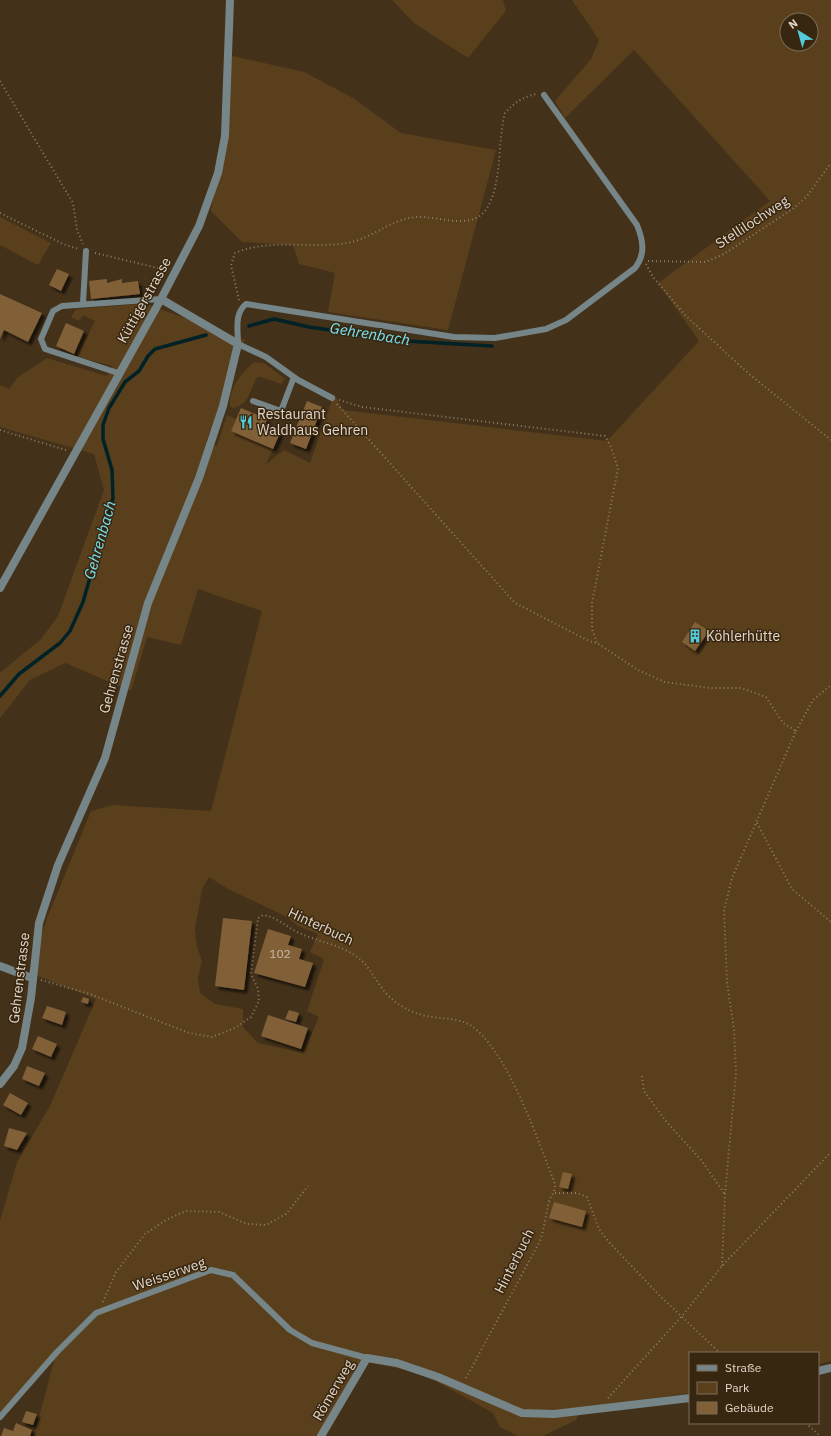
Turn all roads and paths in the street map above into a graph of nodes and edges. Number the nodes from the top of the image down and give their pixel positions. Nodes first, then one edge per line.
1 (230, 0) edge
2 (0, 81) edge
3 (544, 95) joint
4 (831, 163) edge
5 (86, 251) joint
6 (641, 261) junction
7 (162, 299) junction
8 (83, 303) junction
9 (241, 308) junction
10 (238, 344) junction
11 (118, 373) junction
12 (294, 377) junction
13 (332, 398) junction
14 (253, 401) dead end
15 (0, 430) edge
16 (831, 440) edge
17 (74, 453) junction
18 (0, 588) edge
19 (597, 643) junction
20 (831, 685) edge
21 (796, 731) junction
22 (757, 823) junction
23 (831, 922) edge
24 (0, 966) edge
25 (32, 978) junction
26 (642, 1076) dead end
27 (0, 1084) edge
28 (831, 1152) edge
29 (308, 1186) dead end
30 (555, 1193) junction
31 (725, 1194) junction
32 (722, 1266) junction
33 (102, 1310) junction
34 (682, 1316) junction
35 (719, 1352) edge
36 (367, 1358) junction
37 (831, 1368) edge
38 (819, 1371) edge
39 (461, 1387) junction
40 (689, 1398) edge
41 (597, 1408) junction
42 (0, 1417) edge
43 (807, 1424) edge
44 (321, 1436) edge
45 (820, 1436) edge

1 - 7 street, Küttigerstrasse
2 - 5 path
3 - 6 lane
3 - 9 path
4 - 6 path, Stellilochweg
5 - 8 lane
6 - 9 lane
6 - 16 path
7 - 8 lane
7 - 10 street
7 - 11 street, Küttigerstrasse
8 - 11 lane
9 - 10 lane
10 - 12 lane
10 - 25 street, Gehrenstrasse
11 - 17 street, Küttigerstrasse
12 - 13 lane
12 - 14 lane
13 - 19 path
13 - 19 path
15 - 17 path
17 - 18 street, Küttigerstrasse
19 - 21 path
20 - 21 path
21 - 22 path
22 - 23 path
22 - 31 path
24 - 25 street
25 - 27 street, Gehrenstrasse
25 - 30 path, Hinterbuch
26 - 31 path
28 - 32 path
29 - 33 path
30 - 34 path
30 - 39 path, Hinterbuch
31 - 32 path
32 - 34 path
33 - 36 lane, Weisserweg
33 - 42 lane, Weisserweg
34 - 35 path
34 - 41 path
36 - 39 street
36 - 44 street, Römerweg
37 - 38 street
39 - 41 street
40 - 41 street
43 - 45 path

